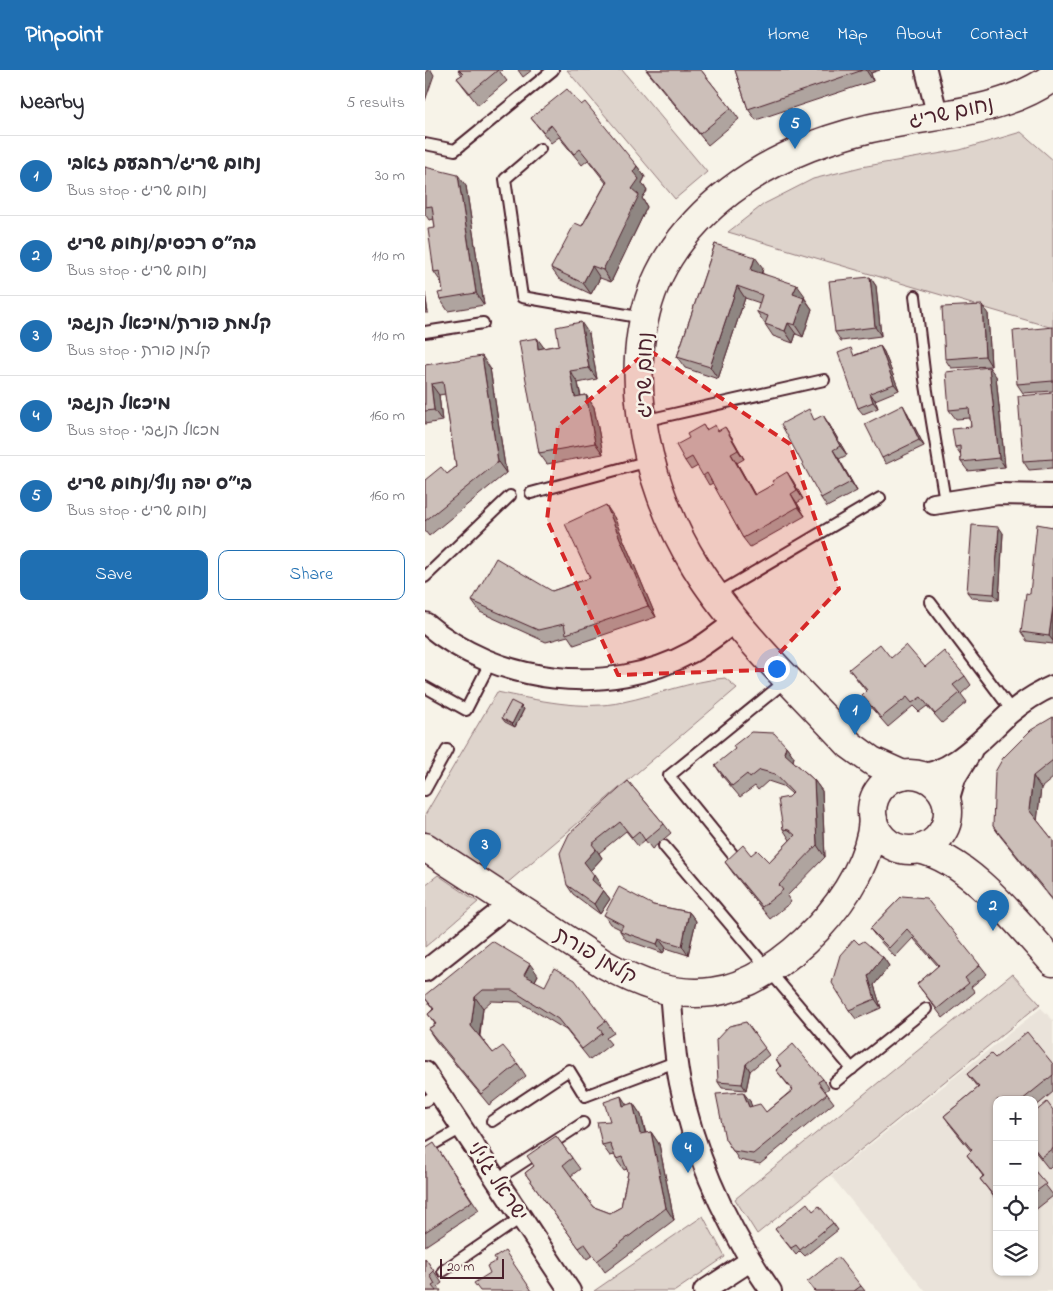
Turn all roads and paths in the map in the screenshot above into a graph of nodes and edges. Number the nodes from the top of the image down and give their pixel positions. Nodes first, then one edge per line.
1 (553, 70) edge
2 (926, 70) edge
3 (1053, 76) edge
4 (938, 117) junction
5 (425, 144) edge
6 (540, 149) edge
7 (915, 296) dead end
8 (645, 318) junction
9 (483, 324) dead end
10 (425, 332) edge
11 (825, 380) dead end
12 (641, 421) junction
13 (649, 461) junction
14 (531, 492) dead end
15 (1053, 495) edge
16 (510, 496) dead end
17 (880, 498) dead end
18 (940, 503) joint
19 (425, 577) edge
20 (715, 596) junction
21 (930, 602) dead end
22 (736, 621) junction
23 (425, 623) edge
24 (490, 663) junction
25 (789, 678) junction
26 (1053, 686) edge
27 (425, 687) edge
28 (1012, 711) junction
29 (977, 744) junction
30 (851, 745) junction
31 (447, 750) dead end
32 (908, 775) junction
33 (425, 790) edge
34 (948, 810) junction
35 (873, 814) junction
36 (664, 846) dead end
37 (426, 850) edge
38 (915, 850) junction
39 (733, 855) edge
40 (988, 892) junction
41 (843, 895) junction
42 (511, 903) junction
43 (1053, 962) edge
44 (768, 970) junction
45 (425, 971) edge
46 (670, 992) junction
47 (926, 1009) edge
48 (678, 1061) junction
49 (852, 1069) junction
50 (425, 1072) edge
51 (835, 1082) dead end
52 (432, 1097) edge
53 (492, 1121) dead end
54 (583, 1123) dead end
55 (462, 1128) junction
56 (425, 1149) edge
57 (497, 1179) junction
58 (522, 1217) junction
59 (750, 1261) junction
60 (443, 1271) dead end
61 (571, 1291) edge
62 (704, 1291) edge
63 (771, 1291) edge

1 - 5 lane
2 - 4 street
3 - 4 street, נחום שריג
4 - 8 street, נחום שריג
6 - 8 lane
7 - 18 lane
8 - 12 street, נחום שריג
9 - 10 lane
11 - 12 lane
12 - 13 street, נחום שריג
13 - 14 lane
13 - 20 street, נחום שריג
15 - 18 street
16 - 19 lane
17 - 20 lane
20 - 22 street, נחום שריג
21 - 28 lane
22 - 24 street
22 - 25 street, נחום שריג
23 - 24 street
24 - 27 lane
25 - 30 street, נחום שריג
25 - 39 lane
26 - 28 street
28 - 29 street
29 - 32 street
29 - 34 street
30 - 32 street, נחום שריג
30 - 35 street, נחום שריג
31 - 33 lane
32 - 34 street
32 - 35 street
34 - 38 street
34 - 40 street
35 - 38 street
35 - 41 street, קלמן פורת
36 - 44 lane
37 - 42 street, קלמן פורת
38 - 40 street
38 - 41 street, קלמן פורת
40 - 43 street
41 - 44 street, קלמן פורת
42 - 45 street
42 - 46 street, קלמן פורת
44 - 46 street, קלמן פורת
44 - 49 lane
46 - 48 street
47 - 49 lane
48 - 53 lane
48 - 59 street
49 - 51 lane
50 - 52 street, ישראל גלילי
52 - 55 street, ישראל גלילי
54 - 57 lane
55 - 56 lane
55 - 57 street, ישראל גלילי
57 - 58 street, ישראל גלילי
58 - 60 lane
58 - 61 street, ישראל גלילי
59 - 62 street
59 - 63 street

